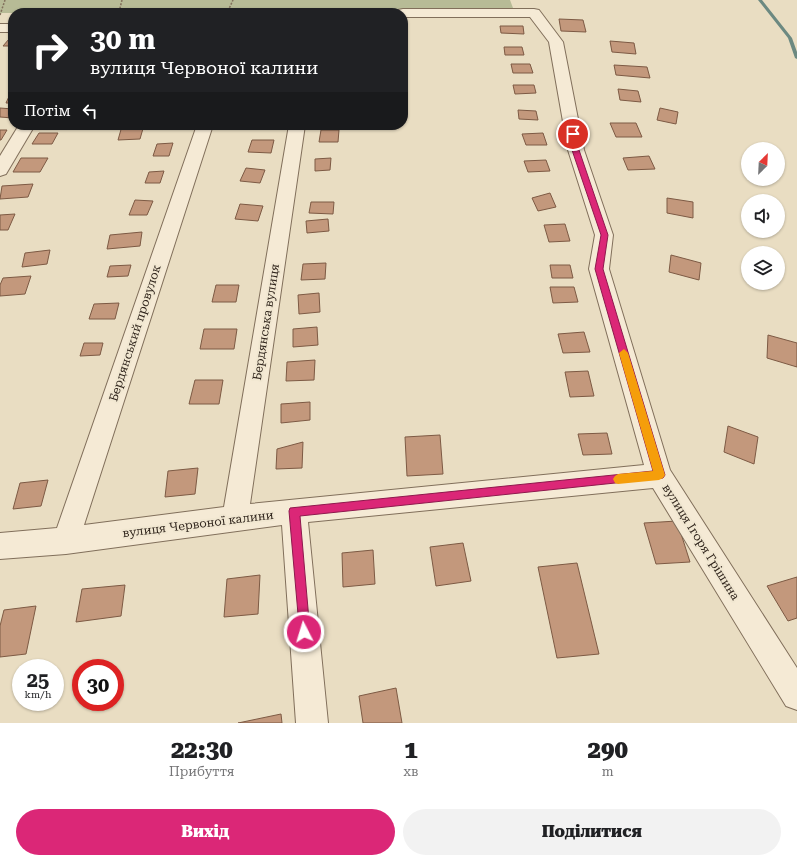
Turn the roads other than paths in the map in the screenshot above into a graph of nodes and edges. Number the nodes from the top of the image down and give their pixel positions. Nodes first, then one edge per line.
1 (408, 13) edge
2 (24, 130) edge
3 (202, 130) edge
4 (296, 130) edge
5 (0, 170) edge
6 (659, 475) junction
7 (294, 511) junction
8 (235, 518) junction
9 (66, 541) junction
10 (0, 546) edge
11 (797, 695) edge
12 (312, 723) edge

1 - 6 street, вулиця Ігоря Грішина
2 - 5 street
3 - 9 street, Бердянський провулок
4 - 8 street, Бердянська вулиця
6 - 7 street, вулиця Червоної калини
6 - 11 street, вулиця Ігоря Грішина
7 - 8 street, вулиця Червоної калини
7 - 12 street
8 - 9 street, вулиця Червоної калини
9 - 10 street, вулиця Червоної калини

